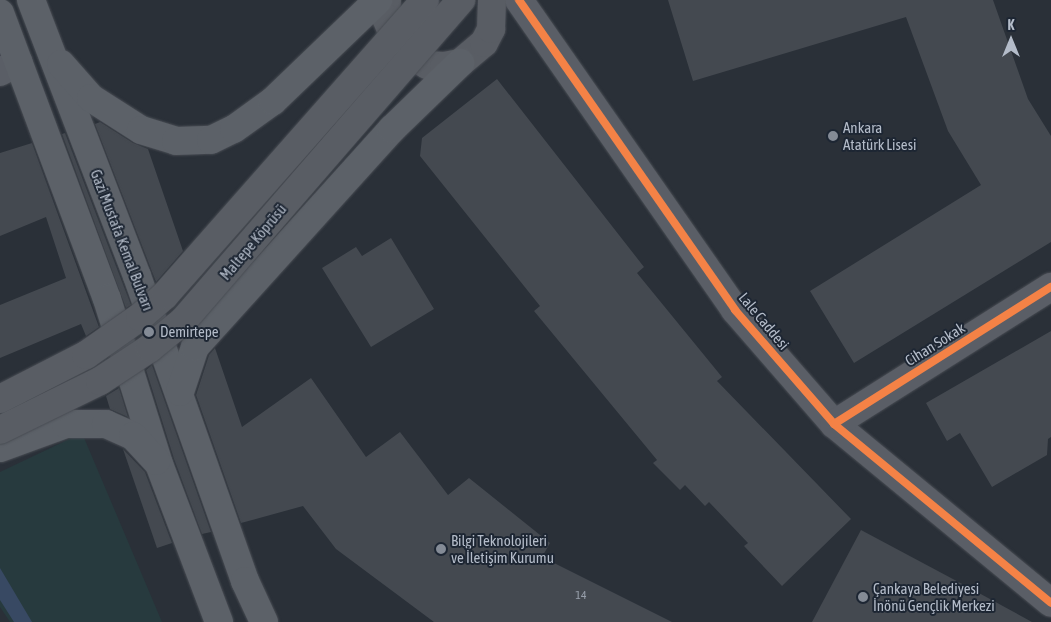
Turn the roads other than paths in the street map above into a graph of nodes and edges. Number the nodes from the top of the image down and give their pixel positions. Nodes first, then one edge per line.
1 (30, 0) edge
2 (378, 0) edge
3 (387, 0) edge
4 (425, 0) edge
5 (461, 0) edge
6 (519, 0) edge
7 (497, 5) edge
8 (0, 13) edge
9 (48, 50) junction
10 (460, 62) junction
11 (9, 67) edge
12 (1051, 287) edge
13 (180, 392) junction
14 (0, 399) edge
15 (834, 424) junction
16 (0, 430) edge
17 (0, 448) edge
18 (159, 464) junction
19 (1051, 603) edge
20 (219, 622) edge
21 (264, 622) edge

1 - 9 main road, Gazi Mustafa Kemal Bulvarı
2 - 9 main road
3 - 10 main road
4 - 14 main road, Maltepe Köprüsü, bridge
5 - 16 main road, Maltepe Köprüsü, bridge
6 - 15 street, Lale Caddesi
7 - 10 main road
8 - 11 main road
9 - 13 main road, Gazi Mustafa Kemal Bulvarı
10 - 13 main road
11 - 18 main road
12 - 15 street, Cihan Sokak
13 - 21 main road, Gazi Mustafa Kemal Bulvarı
15 - 19 street, Lale Caddesi
17 - 18 main road
18 - 20 main road

